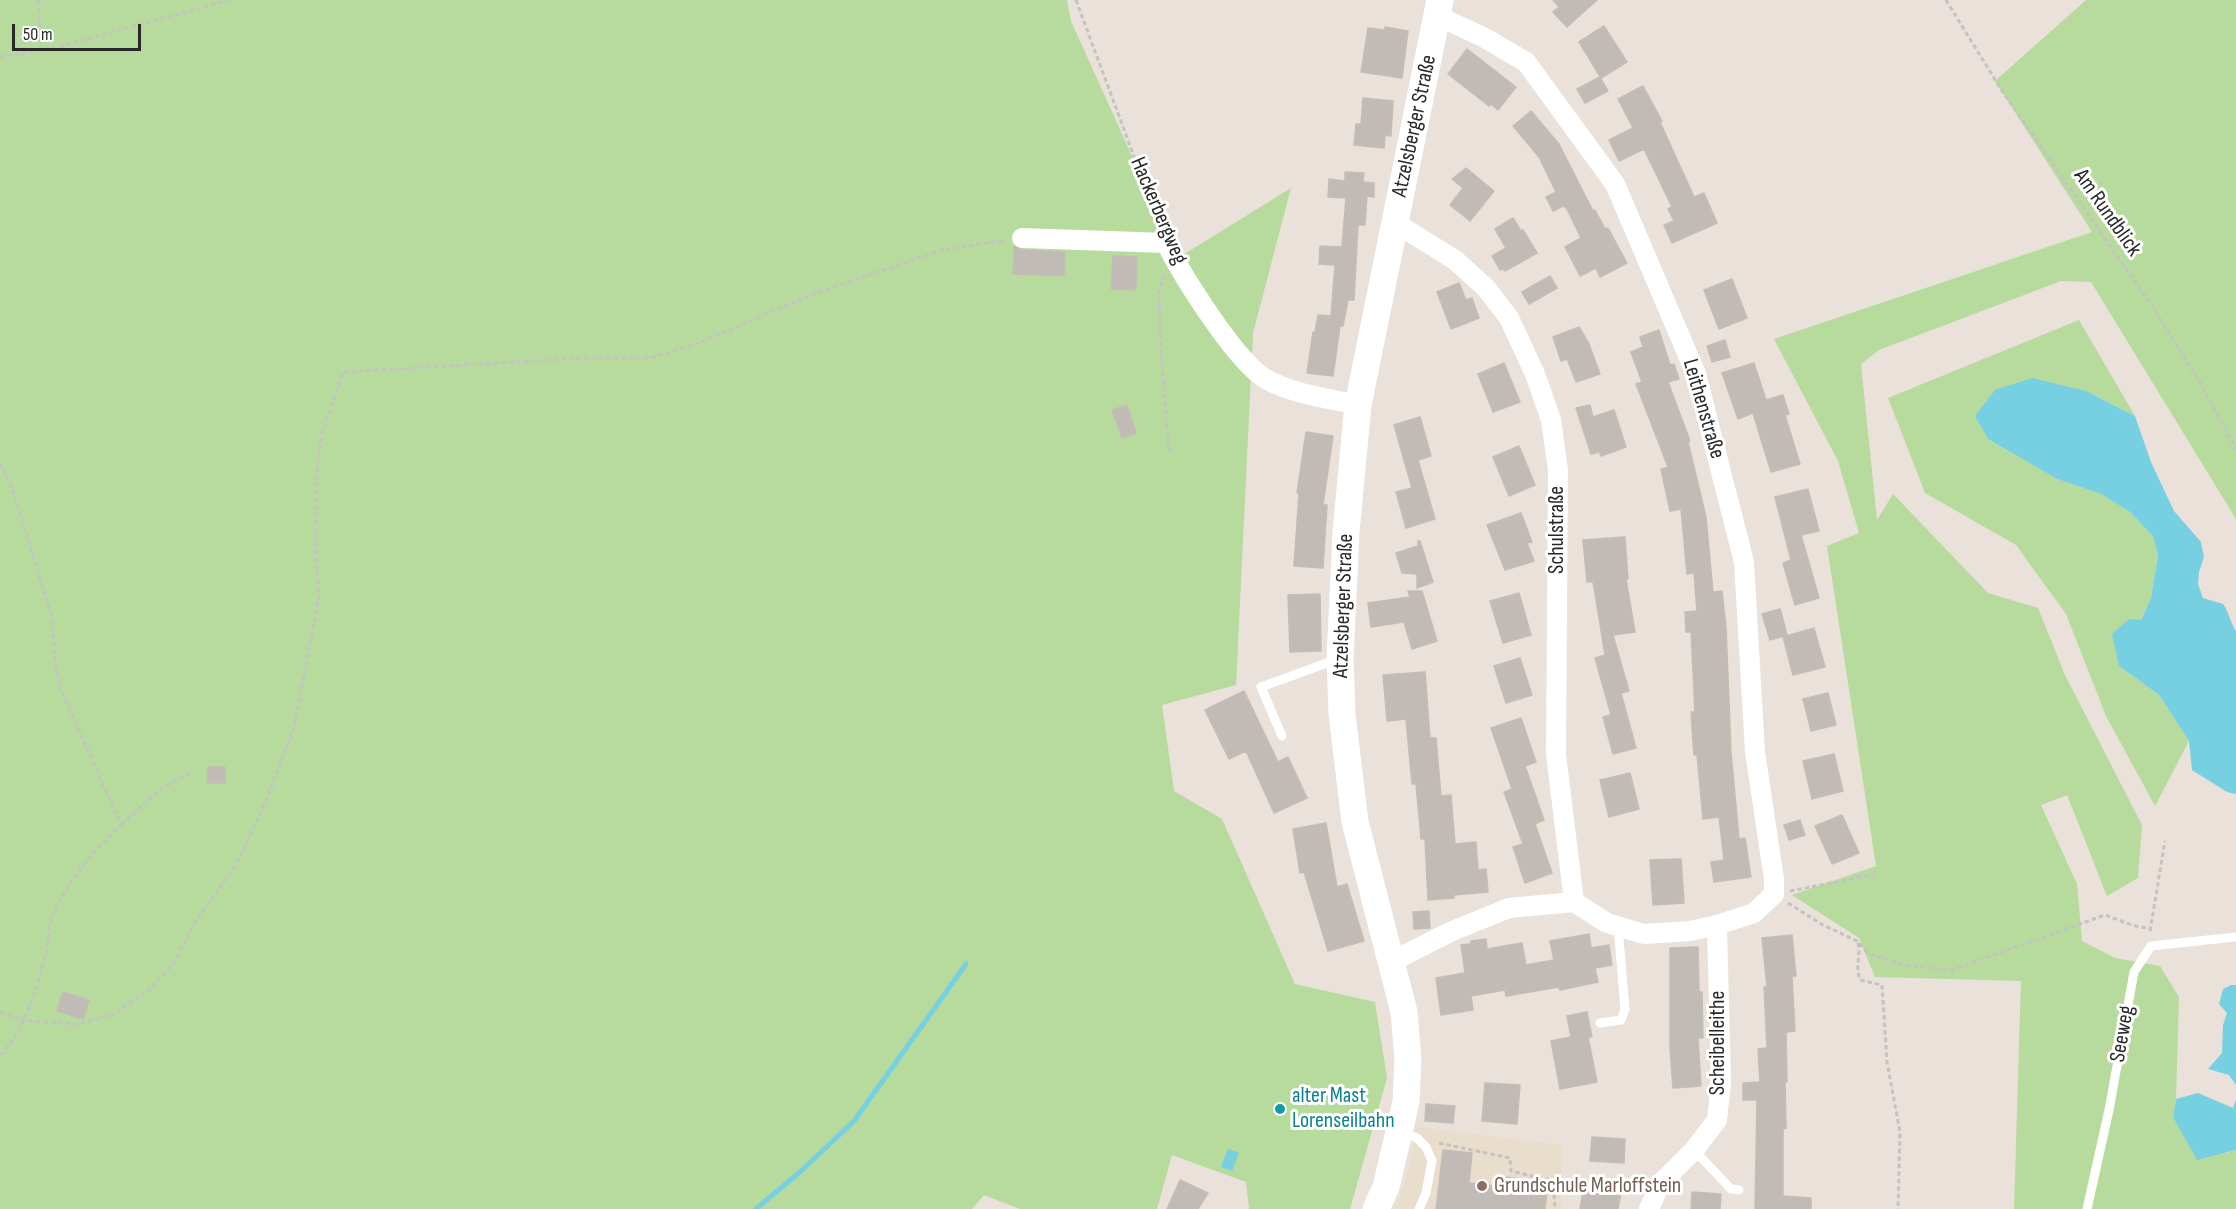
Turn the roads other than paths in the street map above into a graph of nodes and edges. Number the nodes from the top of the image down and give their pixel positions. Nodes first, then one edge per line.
1 (1439, 8) edge
2 (1394, 222) junction
3 (1022, 238) road end
4 (1358, 405) junction
5 (1340, 658) junction
6 (1282, 736) dead end
7 (1574, 902) junction
8 (1717, 925) junction
9 (1618, 926) junction
10 (2236, 937) edge
11 (1391, 962) junction
12 (1600, 1023) dead end
13 (1410, 1136) junction
14 (1694, 1150) junction
15 (1739, 1190) dead end
16 (1376, 1209) edge
17 (1419, 1209) edge
18 (1649, 1209) edge
19 (2087, 1209) edge

1 - 2 street, Atzelsberger Straße
1 - 8 street, Leithenstraße
2 - 4 street, Atzelsberger Straße
2 - 7 street, Schulstraße
3 - 4 street, Hackerbergweg
4 - 5 street, Atzelsberger Straße
5 - 6 lane
5 - 11 street, Atzelsberger Straße
7 - 9 street
7 - 11 street
8 - 9 street
8 - 14 street, Scheibelleithe
9 - 12 lane
10 - 19 lane, Seeweg
11 - 13 street, Atzelsberger Straße
13 - 16 street, Atzelsberger Straße
13 - 17 lane
14 - 15 lane
14 - 18 street, Scheibelleithe

